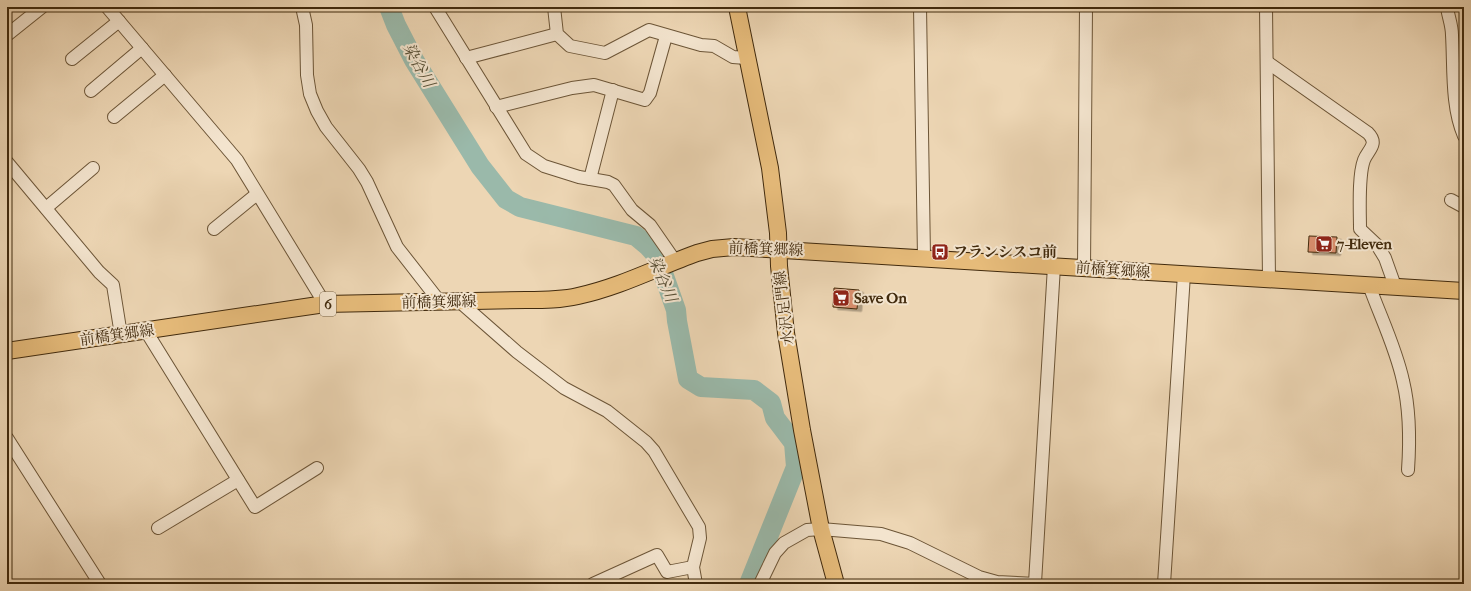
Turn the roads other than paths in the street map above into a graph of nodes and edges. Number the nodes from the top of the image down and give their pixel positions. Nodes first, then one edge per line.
1 (42, 7) edge
2 (107, 7) edge
3 (302, 7) edge
4 (435, 7) edge
5 (554, 7) edge
6 (737, 7) edge
7 (920, 7) edge
8 (1086, 7) edge
9 (1266, 7) edge
10 (1447, 7) edge
11 (119, 21) junction
12 (557, 34) junction
13 (7, 35) edge
14 (666, 36) junction
15 (142, 48) junction
16 (466, 58) junction
17 (746, 58) junction
18 (72, 59) dead end
19 (1267, 62) junction
20 (165, 76) junction
21 (613, 90) junction
22 (91, 91) dead end
23 (496, 107) junction
24 (114, 117) dead end
25 (1464, 136) edge
26 (7, 162) edge
27 (93, 168) dead end
28 (590, 179) junction
29 (257, 194) junction
30 (1451, 200) dead end
31 (1464, 207) edge
32 (46, 208) junction
33 (214, 229) dead end
34 (778, 249) junction
35 (924, 257) junction
36 (673, 262) junction
37 (1054, 266) junction
38 (1084, 268) junction
39 (1184, 274) junction
40 (1269, 279) junction
41 (1368, 285) junction
42 (1395, 286) junction
43 (1464, 291) edge
44 (440, 302) junction
45 (460, 302) junction
46 (325, 304) junction
47 (146, 331) junction
48 (121, 335) junction
49 (7, 351) edge
50 (7, 438) edge
51 (317, 468) dead end
52 (1408, 470) dead end
53 (238, 480) junction
54 (158, 528) dead end
55 (821, 529) junction
56 (693, 567) junction
57 (100, 584) edge
58 (593, 584) edge
59 (696, 584) edge
60 (760, 584) edge
61 (836, 584) edge
62 (1036, 584) edge
63 (1164, 584) edge

1 - 13 street
2 - 11 street
3 - 44 street
4 - 16 street
5 - 12 street
6 - 17 main road, 水沢足門線
7 - 35 street
8 - 38 street
9 - 19 street
10 - 25 street
11 - 15 street
11 - 18 street
12 - 14 street
12 - 16 street
14 - 17 street
14 - 21 street
15 - 20 street
15 - 22 street
16 - 23 street
17 - 34 main road, 水沢足門線
19 - 40 street
19 - 42 street
20 - 24 street
20 - 29 street
21 - 23 street
21 - 28 street
23 - 28 street
26 - 32 street
27 - 32 street
28 - 36 street
29 - 33 street
29 - 46 street
30 - 31 street
32 - 48 street
34 - 35 main road, 前橋箕郷線 / 6
34 - 36 main road, 前橋箕郷線 / 6
34 - 55 main road, 水沢足門線
35 - 37 main road, 前橋箕郷線 / 6
36 - 45 main road, 前橋箕郷線 / 6
37 - 38 main road, 前橋箕郷線 / 6
37 - 62 street
38 - 39 main road, 前橋箕郷線 / 6
39 - 40 main road, 前橋箕郷線 / 6
39 - 63 street
40 - 41 main road, 前橋箕郷線 / 6
41 - 42 main road, 前橋箕郷線 / 6
41 - 52 street
42 - 43 main road, 前橋箕郷線 / 6
44 - 45 main road, 前橋箕郷線 / 6
44 - 46 main road, 前橋箕郷線 / 6
45 - 56 street
46 - 47 main road, 前橋箕郷線 / 6
47 - 48 main road, 前橋箕郷線 / 6
47 - 53 street
48 - 49 main road, 前橋箕郷線 / 6
50 - 57 street
51 - 53 street
53 - 54 street
55 - 60 street
55 - 61 main road, 水沢足門線
55 - 62 street
56 - 58 street
56 - 59 street

